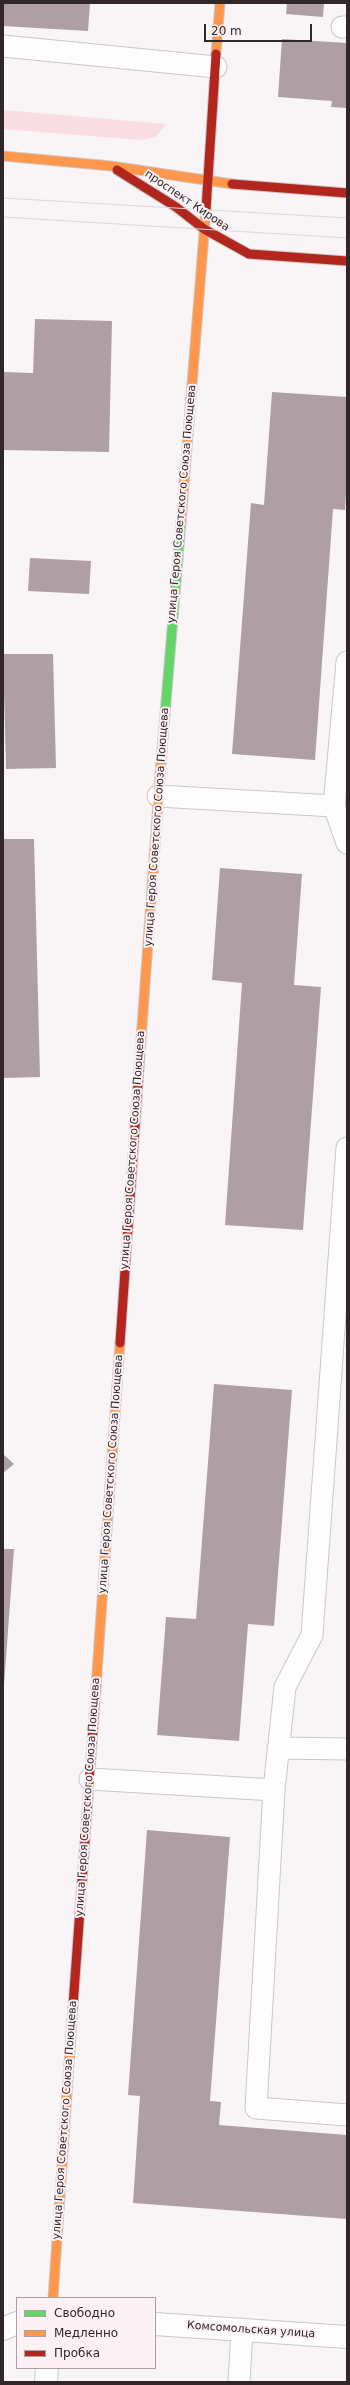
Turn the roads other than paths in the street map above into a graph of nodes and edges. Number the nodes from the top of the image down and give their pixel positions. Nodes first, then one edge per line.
1 (220, 3) edge
2 (3, 46) edge
3 (216, 67) junction
4 (3, 156) edge
5 (111, 166) junction
6 (208, 180) junction
7 (347, 193) edge
8 (204, 229) junction
9 (347, 261) edge
10 (347, 662) edge
11 (158, 796) junction
12 (334, 806) junction
13 (347, 843) edge
14 (347, 1148) edge
15 (278, 1748) junction
16 (347, 1749) edge
17 (90, 1779) junction
18 (274, 1790) junction
19 (347, 2115) edge
20 (53, 2297) edge
21 (16, 2323) edge
22 (156, 2324) edge
23 (3, 2329) edge
24 (242, 2330) junction
25 (347, 2337) edge
26 (47, 2369) edge
27 (46, 2382) edge
28 (238, 2382) edge

1 - 3 street, улица Героя Советского Союза Поющева
2 - 3 lane
3 - 6 street, улица Героя Советского Союза Поющева
4 - 5 street, проспект Кирова
5 - 6 street, проспект Кирова
5 - 8 street, проспект Кирова
6 - 7 street, проспект Кирова
6 - 8 street, улица Героя Советского Союза Поющева
8 - 9 street, проспект Кирова
8 - 11 street, улица Героя Советского Союза Поющева
10 - 12 lane
11 - 12 lane
11 - 17 street, улица Героя Советского Союза Поющева
12 - 13 lane
14 - 15 lane
15 - 16 lane
15 - 18 lane
17 - 18 lane
17 - 20 street, улица Героя Советского Союза Поющева
18 - 19 lane
21 - 23 street
22 - 24 street, Комсомольская улица
24 - 25 street, Комсомольская улица
24 - 28 lane
26 - 27 street

